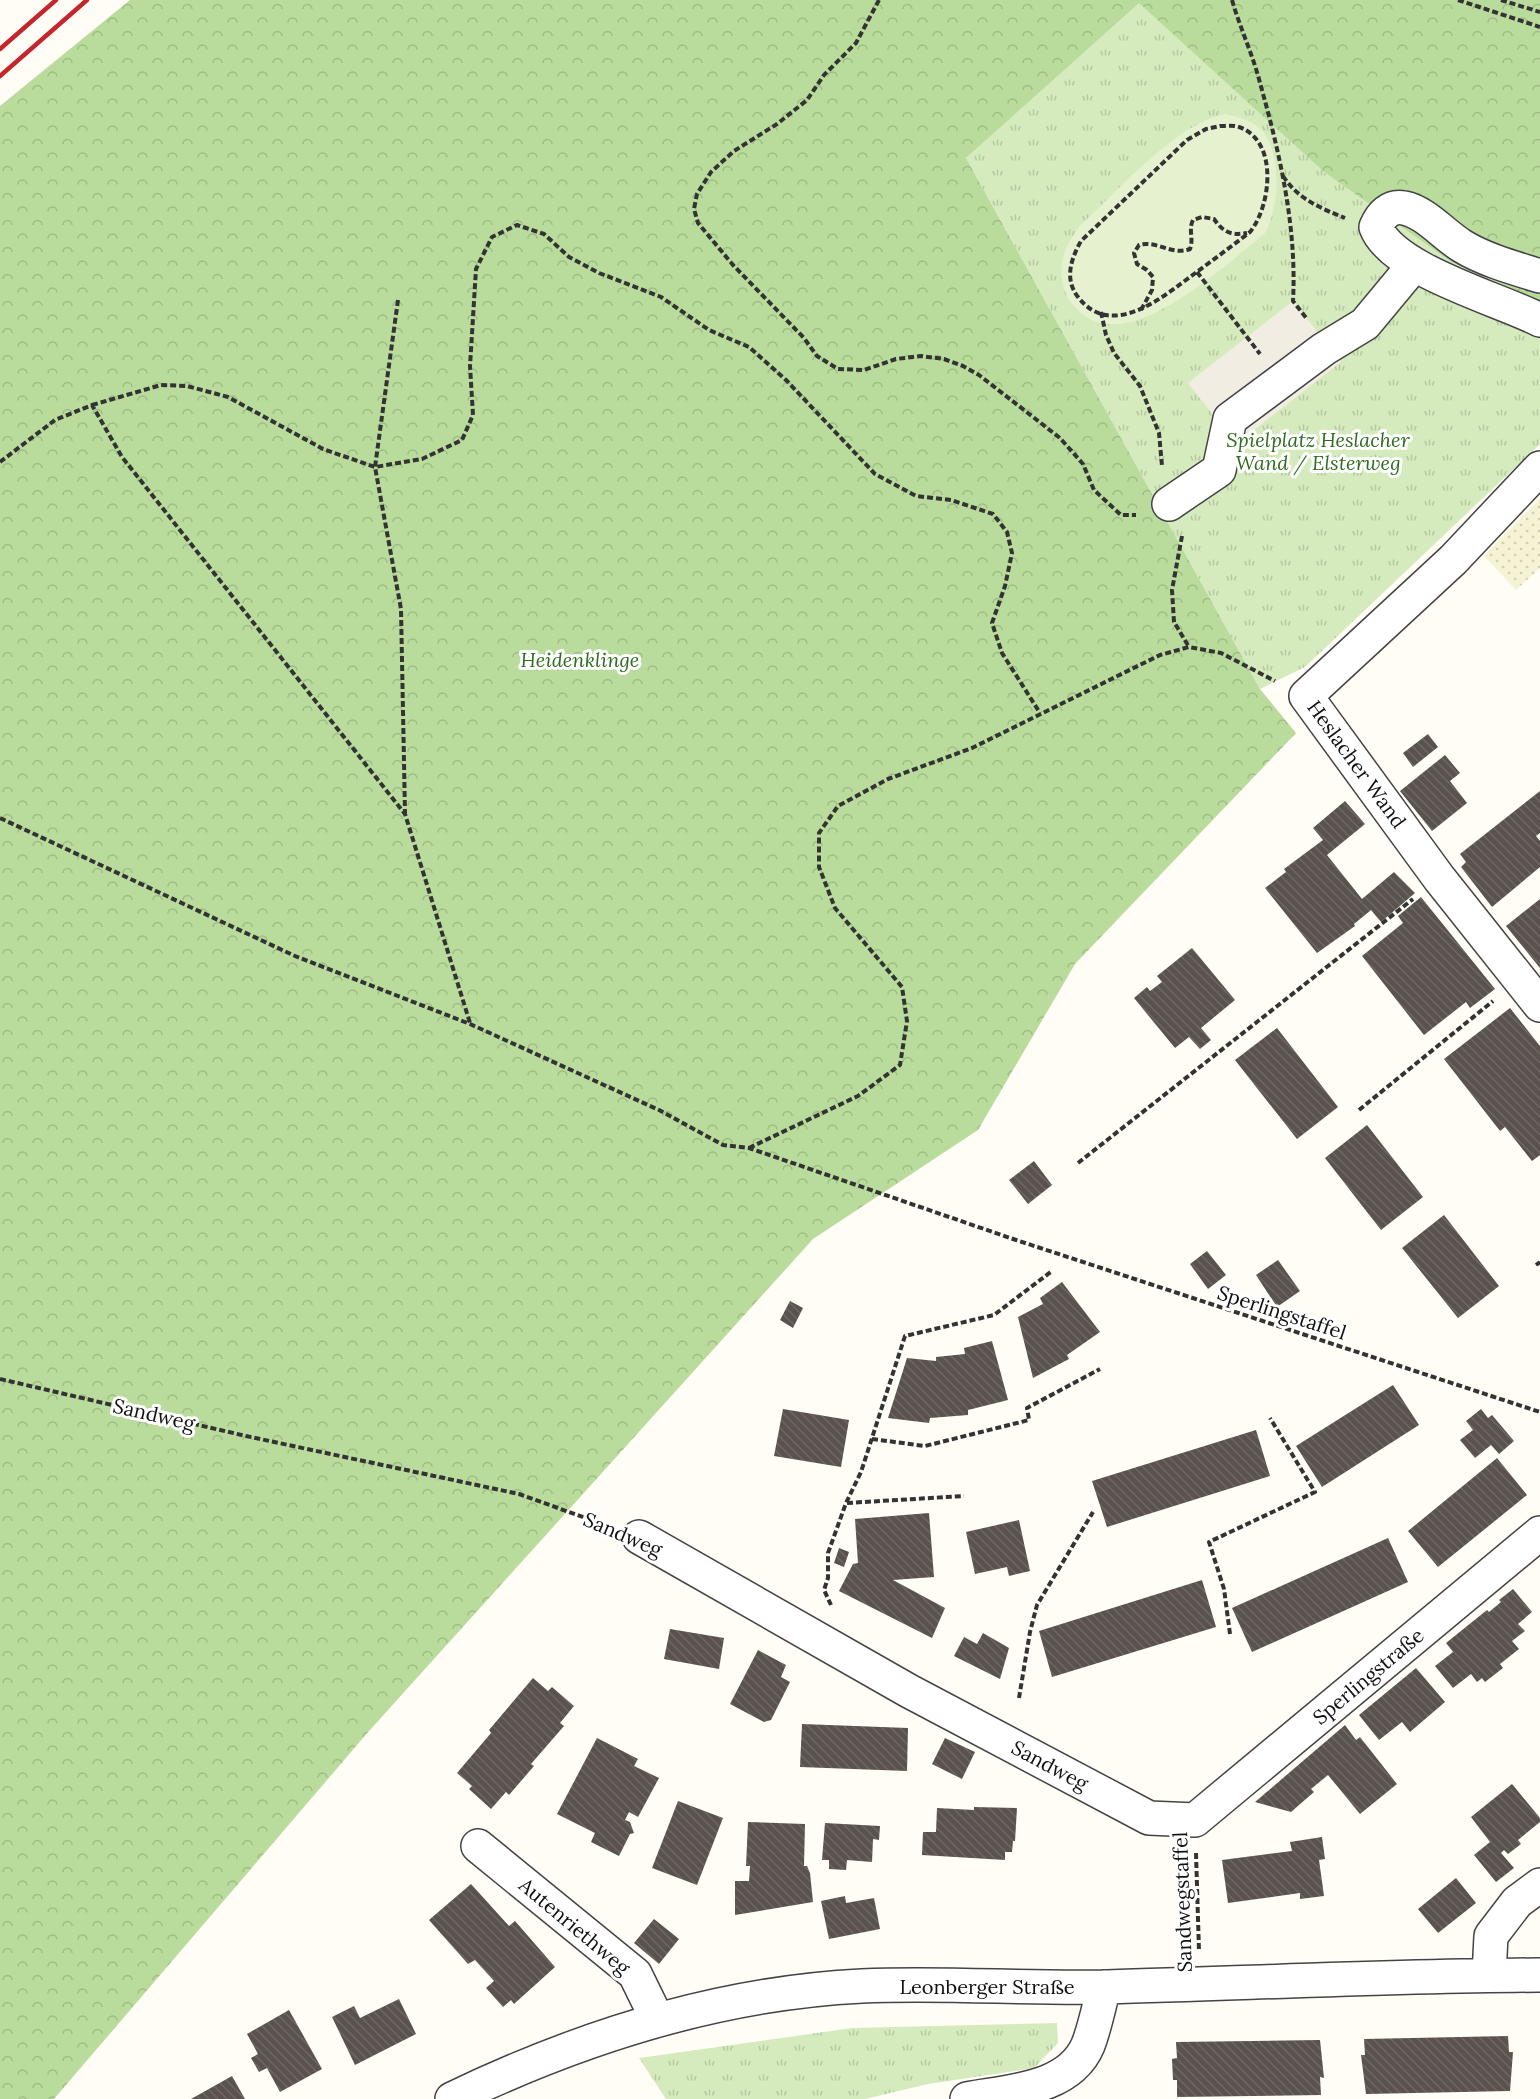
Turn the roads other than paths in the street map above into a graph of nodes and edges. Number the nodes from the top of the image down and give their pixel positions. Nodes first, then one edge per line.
1 (1414, 265) junction
2 (1540, 276) edge
3 (1540, 320) edge
4 (1540, 468) edge
5 (1169, 504) road end
6 (1540, 1005) edge
7 (1540, 1533) edge
8 (639, 1536) road end
9 (1195, 1820) joint
10 (478, 1846) dead end
11 (1540, 1885) edge
12 (1489, 1975) junction
13 (1540, 1975) edge
14 (1104, 1987) junction
15 (657, 2019) junction
16 (452, 2099) edge
17 (967, 2099) edge

1 - 2 street
1 - 3 street
1 - 5 street
4 - 6 street, Heslacher Wand
7 - 9 street, Sperlingstraße
8 - 9 street, Sandweg
10 - 15 street, Autenriethweg
11 - 12 street
12 - 13 street, Leonberger Straße
12 - 14 street, Leonberger Straße
14 - 15 street, Leonberger Straße
14 - 17 street
15 - 16 street, Leonberger Straße

